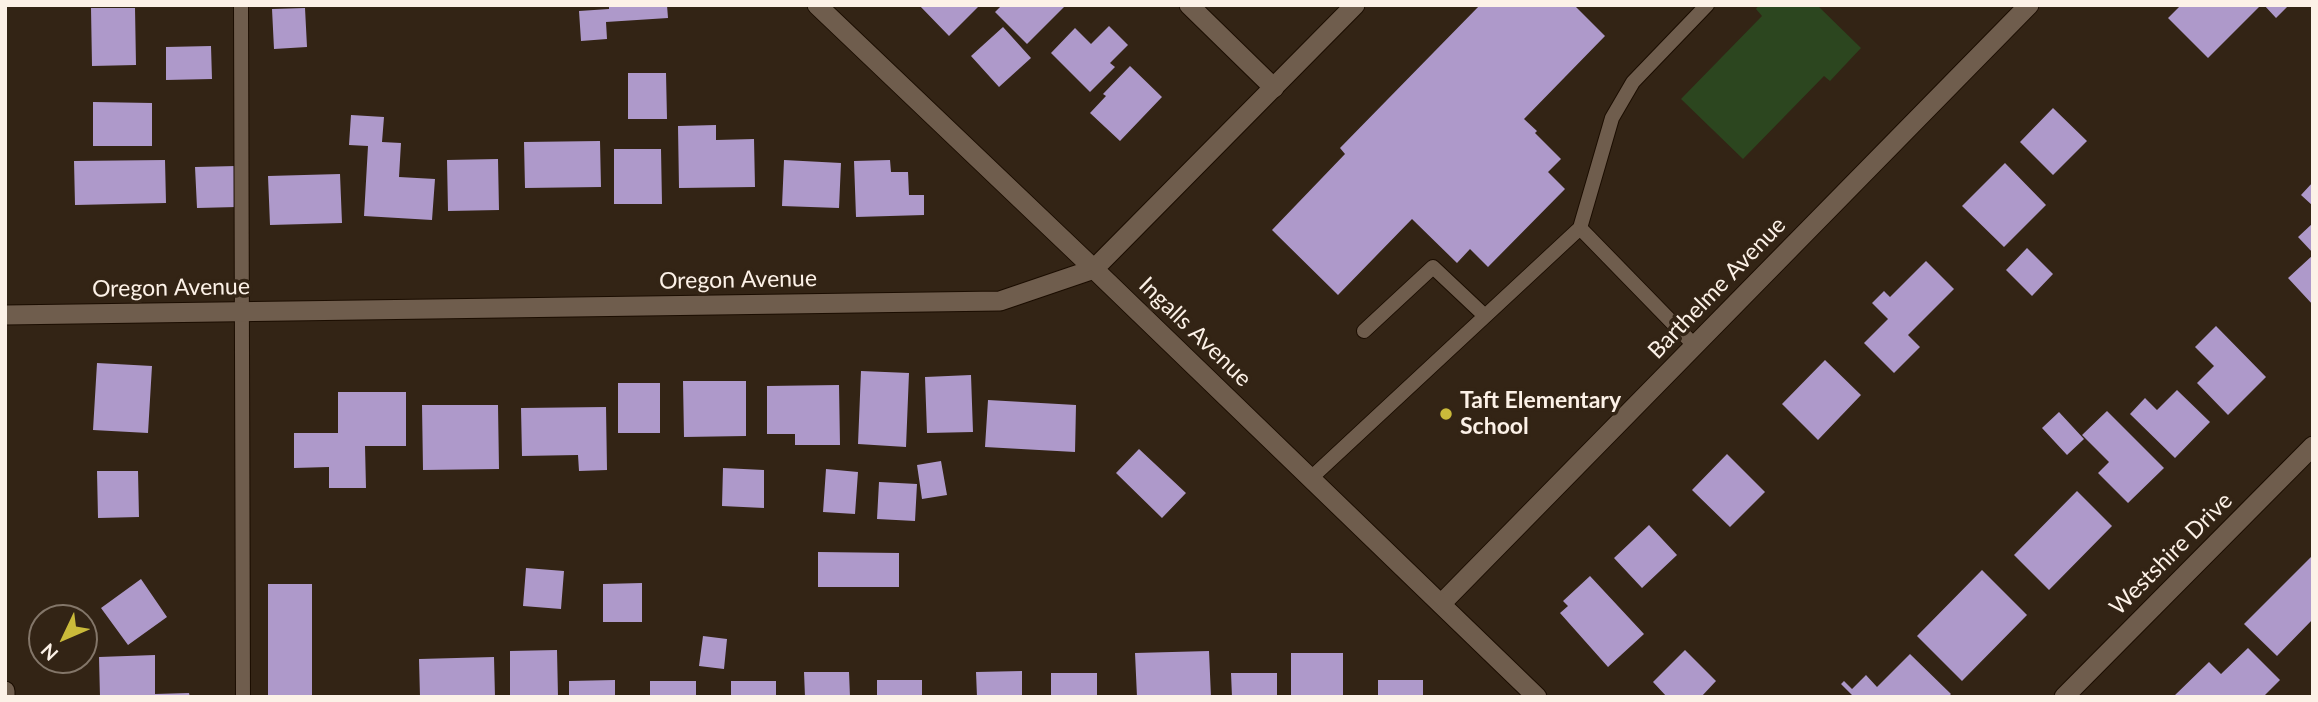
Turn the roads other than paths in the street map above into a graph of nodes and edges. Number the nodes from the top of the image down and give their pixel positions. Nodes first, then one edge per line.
1 (240, 5) edge
2 (817, 5) edge
3 (1189, 5) edge
4 (1355, 5) edge
5 (1707, 5) edge
6 (2029, 5) edge
7 (1274, 88) junction
8 (1580, 229) junction
9 (1094, 269) junction
10 (243, 312) junction
11 (5, 315) edge
12 (1485, 316) junction
13 (1364, 331) dead end
14 (1695, 346) junction
15 (2313, 446) edge
16 (1311, 478) junction
17 (1441, 604) junction
18 (5, 691) edge
19 (5, 697) edge
20 (243, 697) edge
21 (1537, 697) edge
22 (2064, 697) edge

1 - 10 lane
2 - 9 street, Ingalls Avenue
3 - 7 street
4 - 7 street, Oregon Avenue
5 - 8 lane
6 - 14 street, Barthelme Avenue
7 - 9 street, Oregon Avenue
8 - 12 lane
8 - 14 lane
9 - 10 street, Oregon Avenue
9 - 16 street, Ingalls Avenue
10 - 11 street, Oregon Avenue
10 - 20 lane
12 - 13 lane
12 - 16 lane
14 - 17 street, Barthelme Avenue
15 - 22 street, Westshire Drive
16 - 17 street, Ingalls Avenue
17 - 21 street, Ingalls Avenue
18 - 19 street

